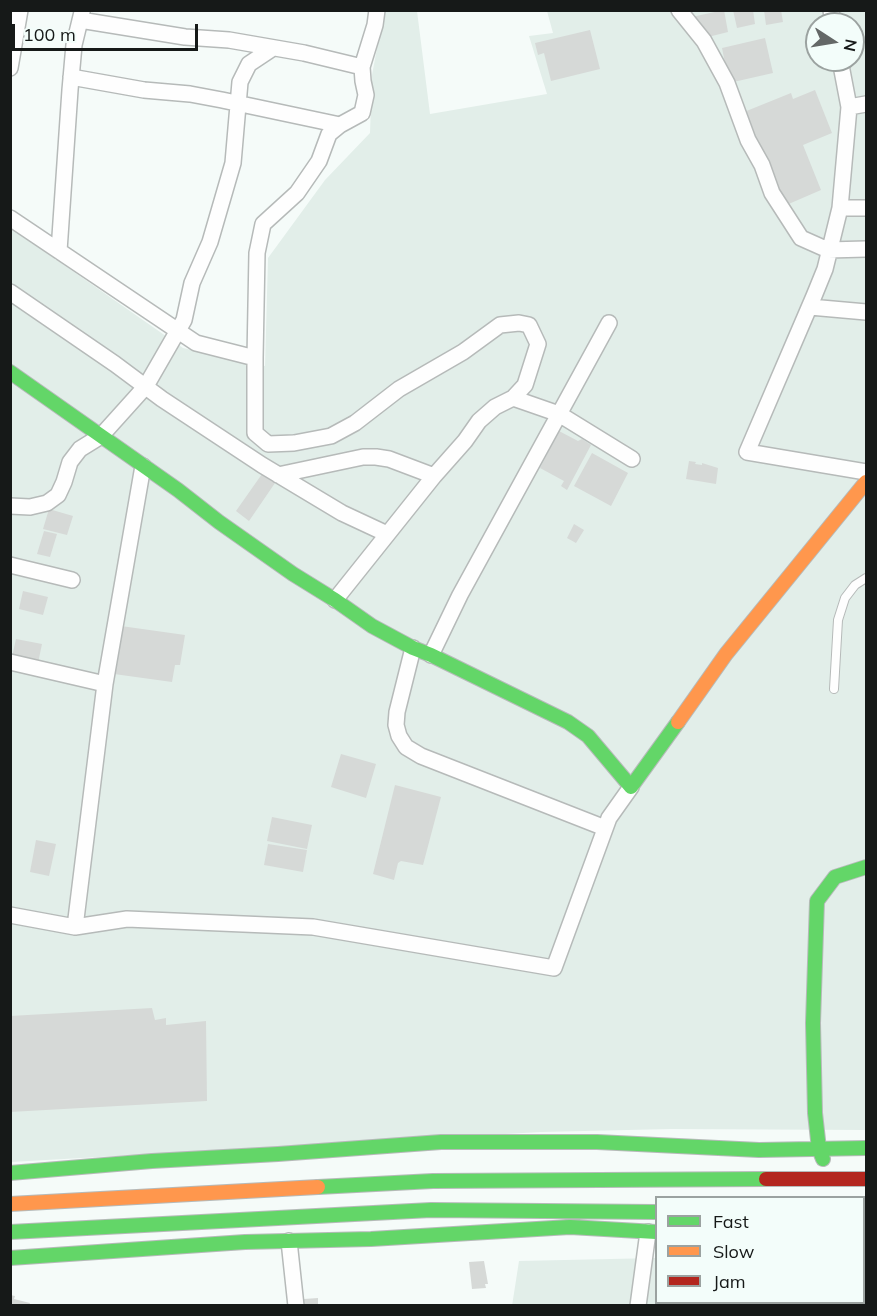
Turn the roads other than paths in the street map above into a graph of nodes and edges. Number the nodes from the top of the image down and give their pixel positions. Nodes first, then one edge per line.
1 (20, 10) edge
2 (377, 10) edge
3 (679, 10) edge
4 (81, 15) edge
5 (14, 27) edge
6 (273, 48) junction
7 (362, 67) junction
8 (10, 68) edge
9 (842, 72) edge
10 (71, 77) junction
11 (239, 103) junction
12 (867, 104) edge
13 (849, 107) junction
14 (340, 125) junction
15 (840, 208) junction
16 (867, 208) edge
17 (10, 218) edge
18 (867, 249) edge
19 (828, 250) junction
20 (59, 251) junction
21 (10, 292) edge
22 (810, 307) junction
23 (867, 312) edge
24 (609, 323) dead end
25 (177, 331) junction
26 (255, 358) junction
27 (14, 380) edge
28 (146, 386) junction
29 (513, 398) junction
30 (559, 414) junction
31 (101, 436) junction
32 (632, 459) dead end
33 (143, 466) junction
34 (867, 472) edge
35 (278, 475) junction
36 (434, 476) junction
37 (867, 482) edge
38 (10, 506) edge
39 (387, 534) junction
40 (10, 565) edge
41 (867, 578) edge
42 (72, 580) dead end
43 (335, 600) junction
44 (413, 648) junction
45 (431, 654) junction
46 (10, 662) edge
47 (105, 684) junction
48 (834, 689) dead end
49 (631, 787) junction
50 (605, 828) junction
51 (867, 867) edge
52 (10, 915) edge
53 (75, 927) junction
54 (867, 1148) edge
55 (821, 1154) junction
56 (10, 1173) edge
57 (867, 1179) edge
58 (10, 1204) edge
59 (655, 1212) edge
60 (10, 1232) edge
61 (652, 1232) edge
62 (289, 1241) junction
63 (10, 1258) edge
64 (296, 1305) edge
65 (638, 1305) edge

1 - 5 street
2 - 7 street
3 - 19 street
4 - 6 street
4 - 10 street
5 - 8 street
6 - 7 street
6 - 11 street
7 - 14 street
9 - 13 street
10 - 11 street
10 - 20 street
11 - 14 street
11 - 25 street
12 - 13 street
13 - 15 street
14 - 26 street
15 - 16 street
15 - 19 street
17 - 20 street
18 - 19 street
19 - 22 street
20 - 25 street
21 - 28 street
22 - 23 street
22 - 34 street
24 - 30 street
25 - 26 street
25 - 28 street
26 - 29 street
27 - 31 main road
28 - 31 street
28 - 35 street
29 - 30 street
29 - 36 street
30 - 32 street
30 - 45 street
31 - 33 main road
31 - 38 street
33 - 43 main road
33 - 47 street
35 - 36 street
35 - 39 street
36 - 39 street
37 - 49 main road
39 - 43 street
40 - 42 street
41 - 48 lane
43 - 44 main road
44 - 45 main road
44 - 50 street
45 - 49 main road
46 - 47 street
47 - 53 street
49 - 50 street
50 - 53 street
51 - 55 main road
52 - 53 street
54 - 55 main road
55 - 56 main road
57 - 58 main road
59 - 60 main road
61 - 62 main road
61 - 65 street
62 - 63 main road
62 - 64 street

